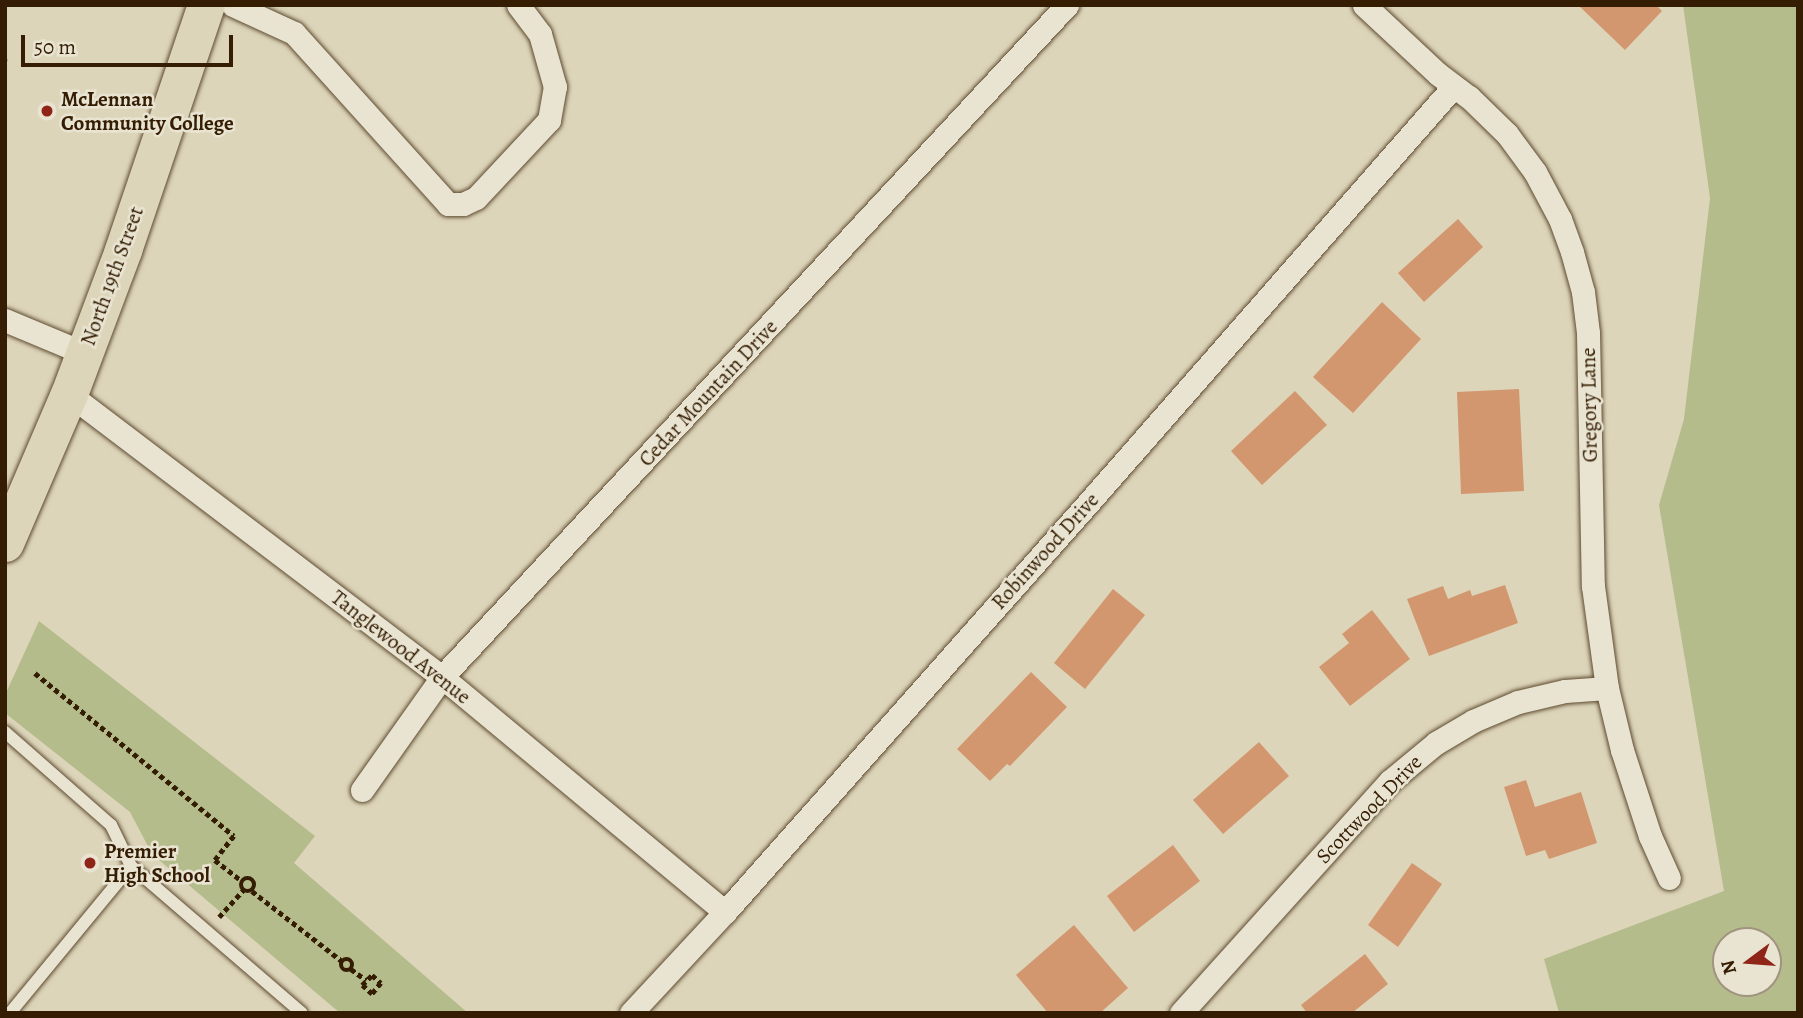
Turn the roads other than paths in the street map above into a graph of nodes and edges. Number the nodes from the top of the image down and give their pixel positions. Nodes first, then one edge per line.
1 (206, 5) edge
2 (233, 5) edge
3 (518, 5) edge
4 (1067, 5) edge
5 (1364, 5) edge
6 (1454, 86) junction
7 (5, 320) edge
8 (84, 353) junction
9 (69, 394) junction
10 (5, 543) edge
11 (442, 677) junction
12 (1607, 688) junction
13 (5, 732) edge
14 (362, 790) dead end
15 (131, 866) junction
16 (1669, 878) dead end
17 (725, 912) junction
18 (1193, 1009) edge
19 (10, 1013) edge
20 (302, 1013) edge
21 (631, 1013) edge

1 - 8 main road, North 19th Street
2 - 3 street
4 - 11 street, Cedar Mountain Drive
5 - 6 street, Gregory Lane
6 - 12 street, Gregory Lane
6 - 17 street, Robinwood Drive
7 - 8 street
8 - 9 main road, North 19th Street
9 - 10 main road, North 19th Street
9 - 11 street, Tanglewood Avenue
11 - 14 street, Cedar Mountain Drive
11 - 17 street, Tanglewood Avenue
12 - 16 street, Gregory Lane
12 - 18 street, Scottwood Drive
13 - 15 lane
15 - 19 lane
15 - 20 lane
17 - 21 street, Robinwood Drive

